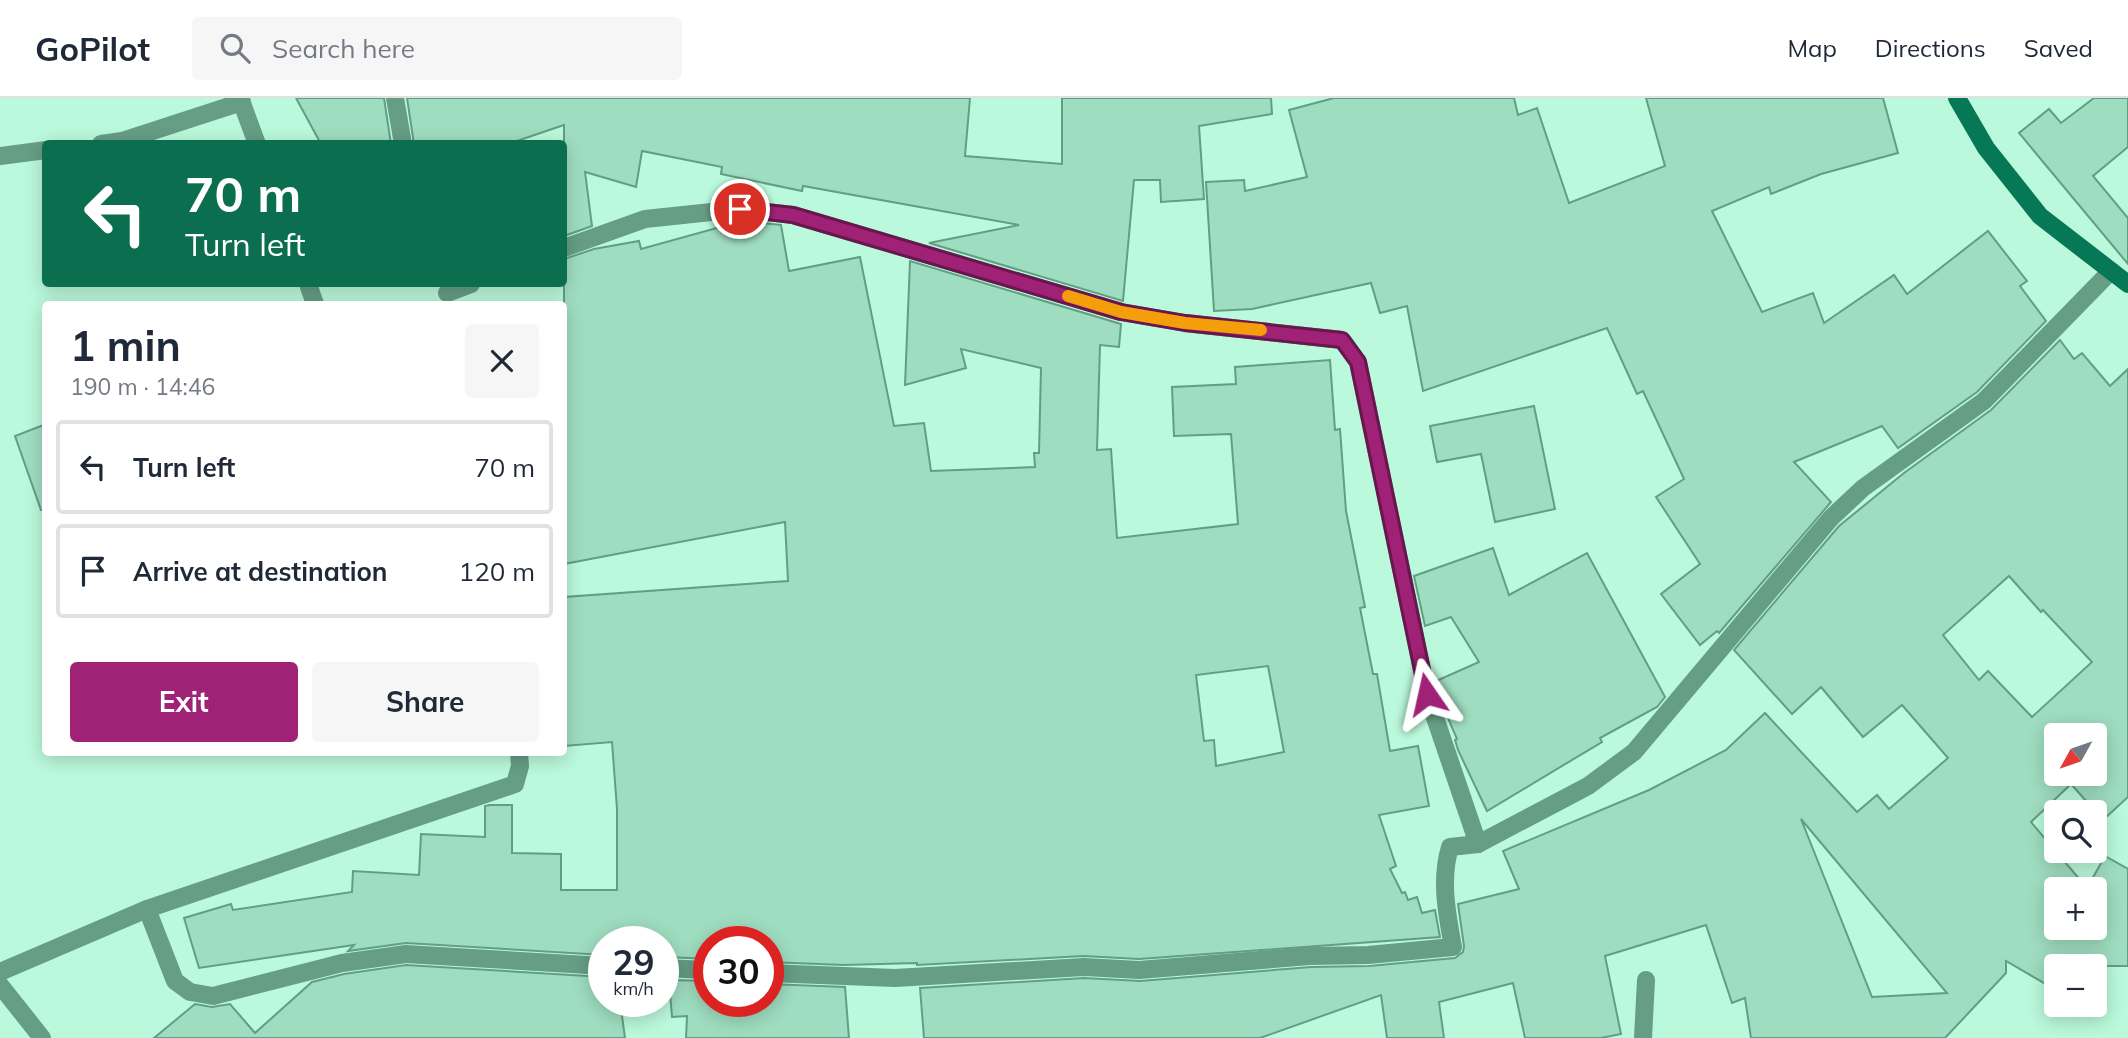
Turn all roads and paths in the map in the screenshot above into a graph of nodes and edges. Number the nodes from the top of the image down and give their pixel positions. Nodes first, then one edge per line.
1 (395, 98) edge
2 (1957, 98) edge
3 (241, 100) edge
4 (125, 140) edge
5 (256, 140) edge
6 (402, 140) edge
7 (42, 151) edge
8 (0, 156) edge
9 (567, 247) edge
10 (2111, 271) junction
11 (2128, 284) edge
12 (464, 287) edge
13 (446, 294) edge
14 (519, 756) edge
15 (1478, 844) junction
16 (147, 909) junction
17 (588, 965) edge
18 (0, 972) edge
19 (784, 974) edge
20 (1646, 980) dead end
21 (0, 985) edge
22 (42, 1038) edge
23 (1643, 1038) edge

1 - 6 street
2 - 10 main road
3 - 4 street
3 - 5 street
7 - 8 street
9 - 15 street
10 - 11 main road
10 - 15 street
12 - 13 street
14 - 16 street
15 - 19 street
16 - 17 street
16 - 18 street
20 - 23 street
21 - 22 street

